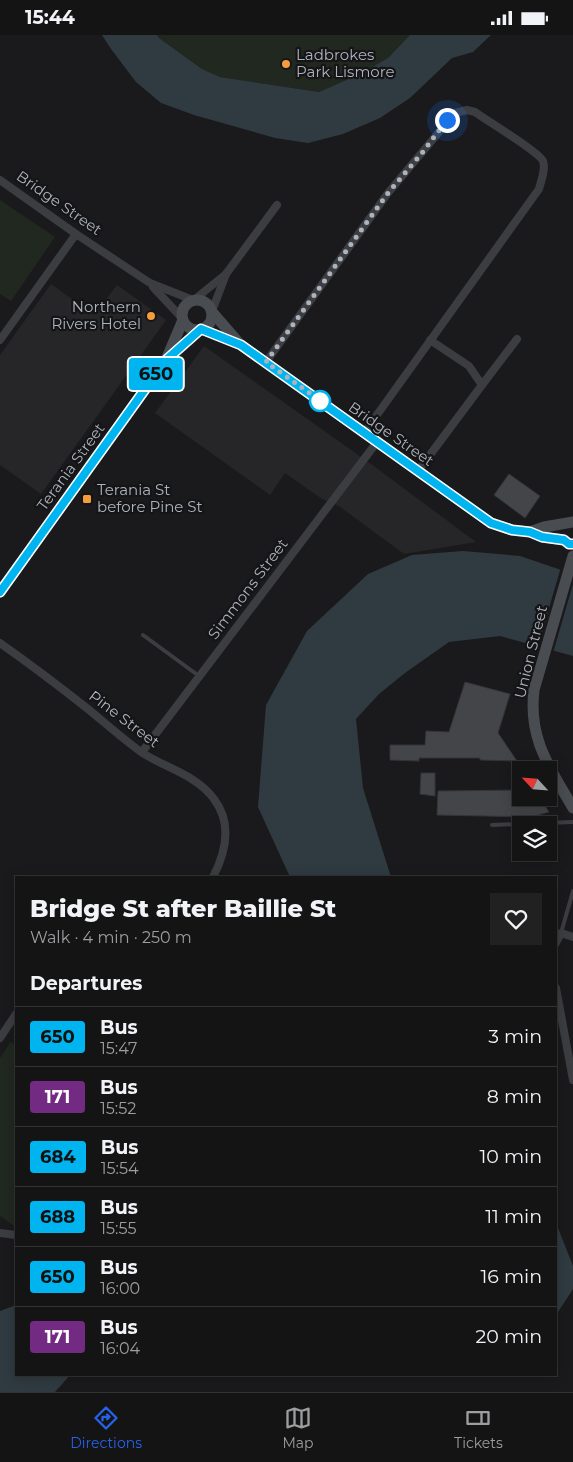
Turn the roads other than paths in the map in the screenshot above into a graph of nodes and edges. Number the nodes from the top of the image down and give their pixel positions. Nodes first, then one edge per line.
1 (0, 180) edge
2 (277, 205) dead end
3 (76, 233) junction
4 (226, 274) junction
5 (150, 283) junction
6 (194, 300) junction
7 (212, 312) junction
8 (183, 319) junction
9 (200, 329) junction
10 (517, 339) dead end
11 (0, 340) edge
12 (430, 340) junction
13 (241, 345) junction
14 (166, 360) junction
15 (266, 362) junction
16 (482, 385) junction
17 (364, 433) junction
18 (377, 442) junction
19 (418, 471) junction
20 (570, 523) edge
21 (530, 532) junction
22 (569, 543) edge
23 (573, 556) edge
24 (0, 592) edge
25 (143, 635) dead end
26 (0, 643) edge
27 (199, 676) junction
28 (142, 752) junction
29 (573, 808) edge
30 (573, 822) edge
31 (492, 825) dead end
32 (214, 876) edge
33 (573, 891) edge
34 (562, 933) junction
35 (573, 937) edge
36 (557, 941) edge
37 (557, 993) edge
38 (15, 1016) edge
39 (0, 1038) edge
40 (573, 1080) edge
41 (0, 1233) edge
42 (15, 1235) edge

1 - 3 street, Bridge Street
2 - 4 street
3 - 5 street, Bridge Street
3 - 11 street
4 - 6 street
4 - 7 street
5 - 6 street, Bridge Street
5 - 8 street, Bridge Street
6 - 7 main road
6 - 8 main road
7 - 9 main road
7 - 13 main road, Bridge Street
8 - 9 main road
8 - 14 main road, Terania Street
9 - 13 main road, Bridge Street
9 - 14 main road, Terania Street
10 - 16 street
12 - 15 street
12 - 16 street
12 - 17 street
13 - 15 main road, Bridge Street
14 - 24 main road, Terania Street
15 - 17 main road, Bridge Street
16 - 19 street
17 - 18 main road, Bridge Street
18 - 19 main road, Bridge Street
18 - 27 street, Simmons Street
19 - 21 main road, Bridge Street
20 - 21 main road, Bridge Street
20 - 22 main road
21 - 22 main road, Bridge Street
22 - 23 main road, Union Street
23 - 29 main road, Union Street
25 - 27 lane
26 - 28 street, Pine Street
27 - 28 street, Simmons Street
28 - 32 street, Pine Street
30 - 31 lane
33 - 34 lane
34 - 35 street
34 - 36 street
37 - 40 street
38 - 39 street
41 - 42 street

